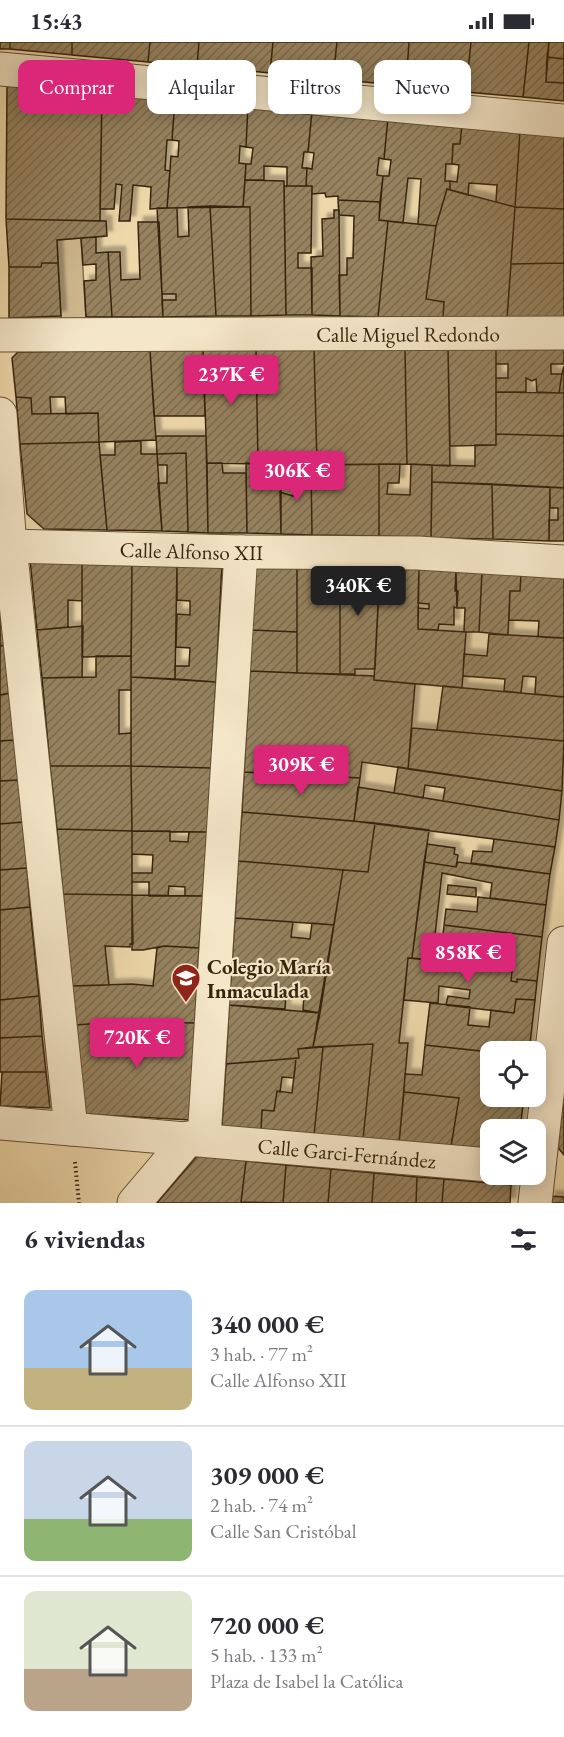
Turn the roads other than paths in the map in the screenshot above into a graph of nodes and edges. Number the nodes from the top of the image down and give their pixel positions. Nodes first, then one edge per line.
1 (0, 69) edge
2 (564, 121) edge
3 (564, 333) edge
4 (0, 335) edge
5 (0, 414) edge
6 (5, 547) edge
7 (241, 552) junction
8 (564, 562) edge
9 (564, 943) edge
10 (0, 1123) edge
11 (71, 1129) junction
12 (196, 1139) junction
13 (480, 1164) edge
14 (546, 1170) edge
15 (541, 1185) edge
16 (134, 1203) edge
17 (535, 1203) edge

1 - 2 street
3 - 4 street, Calle Miguel Redondo
5 - 6 street
6 - 7 street, Calle Alfonso XII
6 - 11 street
7 - 8 street, Calle Alfonso XII
7 - 12 street
9 - 14 street
10 - 11 street, Calle Garci-Fernández
11 - 12 street, Calle Garci-Fernández
12 - 13 street, Calle Garci-Fernández
12 - 16 street
15 - 17 street

